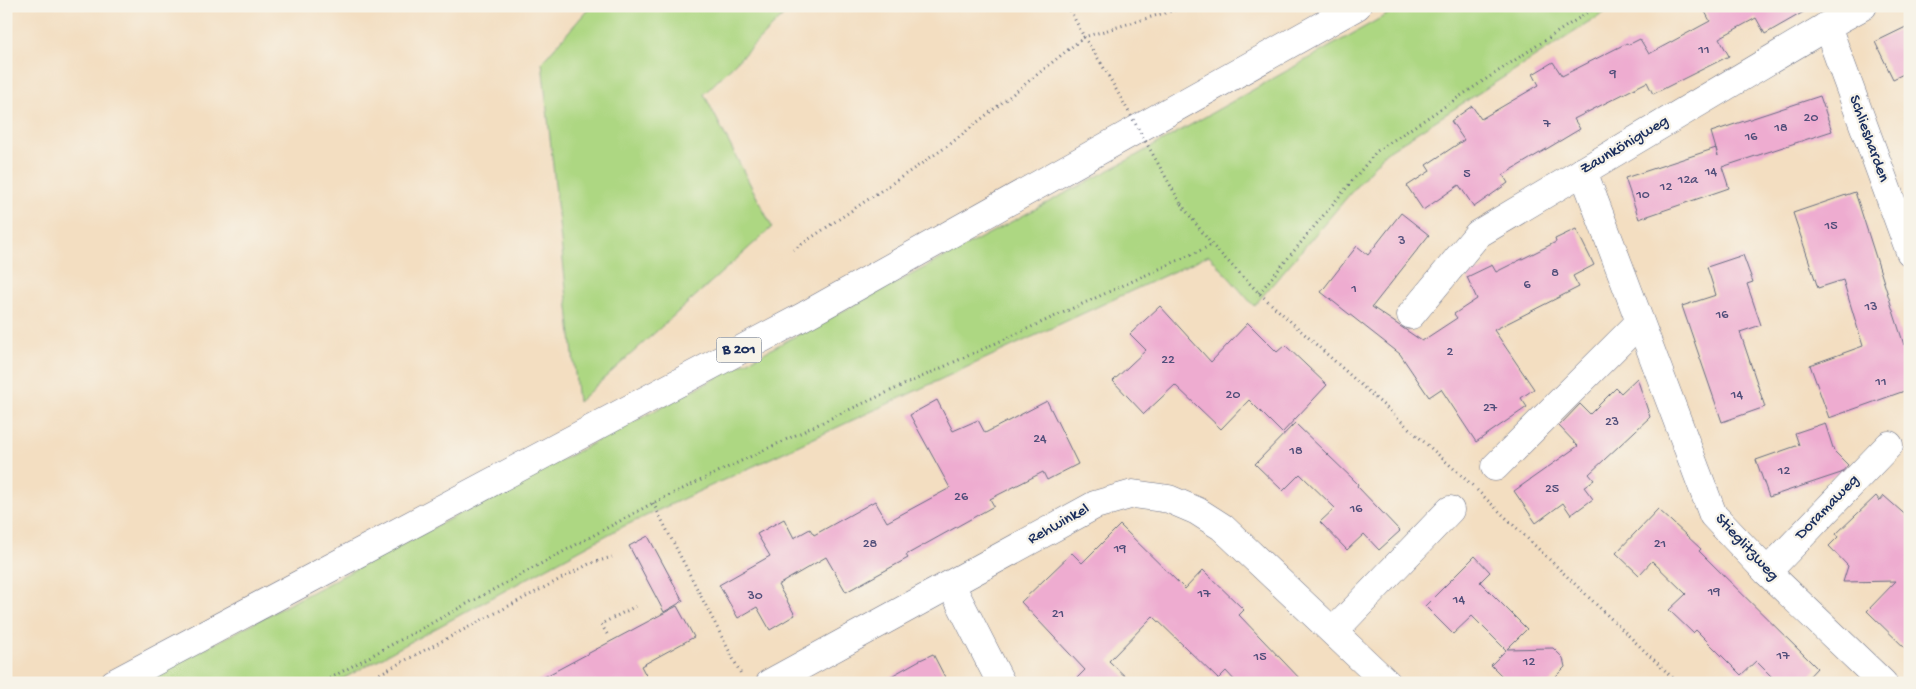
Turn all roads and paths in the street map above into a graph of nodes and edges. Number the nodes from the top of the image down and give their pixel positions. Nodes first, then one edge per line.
1 (1068, 6) edge
2 (1188, 6) edge
3 (1357, 6) edge
4 (1597, 6) edge
5 (1863, 6) edge
6 (1826, 26) junction
7 (1084, 37) junction
8 (1583, 171) junction
9 (1212, 245) junction
10 (793, 250) dead end
11 (1910, 252) edge
12 (1259, 293) junction
13 (1410, 315) dead end
14 (1639, 323) junction
15 (1889, 445) dead end
16 (1495, 467) dead end
17 (652, 503) junction
18 (1450, 510) dead end
19 (612, 557) dead end
20 (1767, 572) junction
21 (951, 585) junction
22 (638, 605) dead end
23 (1334, 631) junction
24 (607, 634) dead end
25 (114, 683) edge
26 (321, 683) edge
27 (362, 683) edge
28 (746, 683) edge
29 (770, 683) edge
30 (1001, 683) edge
31 (1387, 683) edge
32 (1678, 683) edge
33 (1884, 683) edge

1 - 7 path
2 - 7 path
3 - 25 street, B 201
4 - 12 path
5 - 6 street, Zaunkönigweg
6 - 8 street, Zaunkönigweg
6 - 11 street, Schliesharden
7 - 9 path, bridge
7 - 10 path
8 - 13 street, Zaunkönigweg
8 - 14 street, Stieglitzweg
9 - 12 path
9 - 17 path
12 - 32 path
14 - 16 street
14 - 20 street, Stieglitzweg
15 - 20 street, Doramaweg
17 - 26 path
17 - 28 path
18 - 23 street
19 - 27 path
20 - 33 street, Stieglitzweg
21 - 23 street, Rehwinkel
21 - 29 street, Rehwinkel
21 - 30 street
22 - 24 path
23 - 31 street, Rehwinkel

